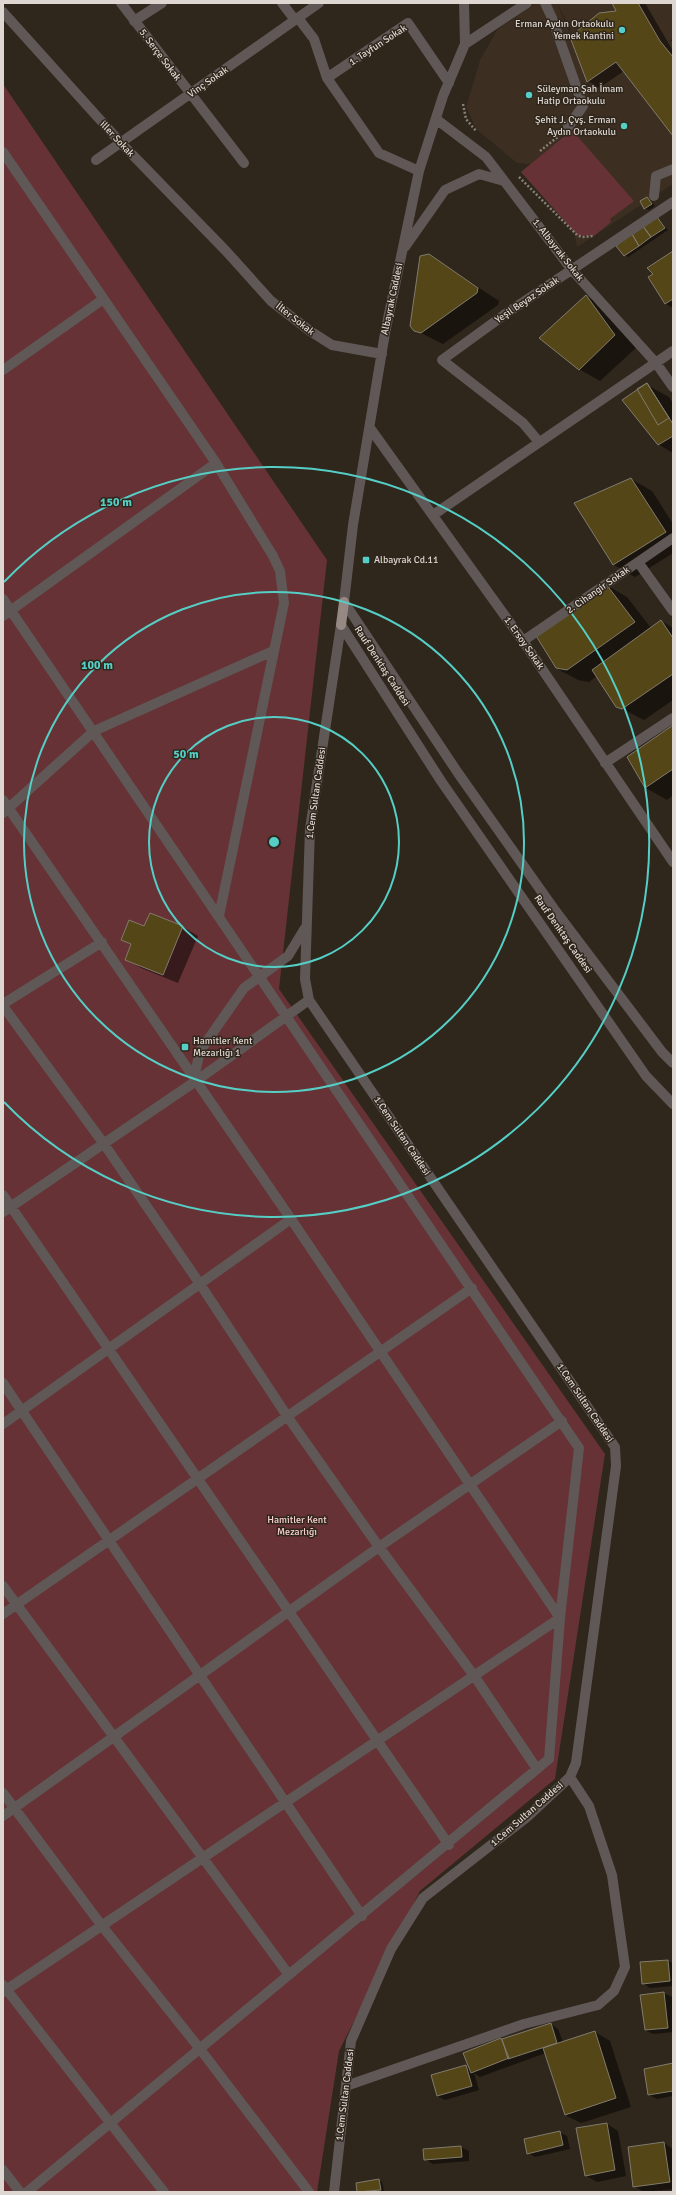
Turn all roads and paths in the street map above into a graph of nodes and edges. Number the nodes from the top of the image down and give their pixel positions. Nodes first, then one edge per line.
1 (121, 3) edge
2 (162, 3) edge
3 (282, 3) edge
4 (319, 3) edge
5 (464, 3) edge
6 (527, 3) edge
7 (545, 3) edge
8 (3, 12) edge
9 (296, 19) junction
10 (134, 21) junction
11 (465, 44) junction
12 (327, 78) junction
13 (449, 83) junction
14 (190, 94) junction
15 (462, 104) dead end
16 (436, 119) junction
17 (568, 127) joint
18 (480, 136) dead end
19 (121, 143) junction
20 (540, 151) dead end
21 (5, 159) edge
22 (96, 160) dead end
23 (244, 163) dead end
24 (673, 169) edge
25 (419, 171) junction
26 (516, 173) dead end
27 (504, 181) junction
28 (654, 196) dead end
29 (673, 202) edge
30 (594, 236) dead end
31 (402, 250) junction
32 (226, 251) joint
33 (572, 270) junction
34 (102, 300) junction
35 (673, 351) edge
36 (382, 354) junction
37 (656, 363) junction
38 (3, 370) edge
39 (673, 387) edge
40 (370, 428) junction
41 (539, 442) junction
42 (216, 463) junction
43 (432, 515) junction
44 (673, 538) edge
45 (638, 562) junction
46 (3, 599) edge
47 (344, 602) junction
48 (673, 611) edge
49 (7, 613) edge
50 (341, 625) junction
51 (523, 642) junction
52 (273, 651) junction
53 (673, 718) edge
54 (94, 731) junction
55 (605, 763) junction
56 (3, 800) edge
57 (6, 811) edge
58 (673, 862) edge
59 (219, 916) junction
60 (306, 926) junction
61 (102, 942) junction
62 (259, 977) junction
63 (309, 1000) junction
64 (3, 1005) edge
65 (286, 1017) junction
66 (673, 1063) edge
67 (195, 1080) junction
68 (673, 1104) edge
69 (104, 1144) junction
70 (3, 1195) edge
71 (7, 1209) edge
72 (290, 1219) junction
73 (200, 1284) junction
74 (472, 1288) junction
75 (109, 1349) junction
76 (380, 1352) junction
77 (3, 1383) edge
78 (22, 1412) junction
79 (287, 1416) junction
80 (562, 1421) junction
81 (3, 1424) edge
82 (198, 1479) junction
83 (470, 1484) junction
84 (108, 1540) junction
85 (380, 1547) junction
86 (3, 1586) edge
87 (17, 1604) junction
88 (289, 1612) junction
89 (3, 1614) edge
90 (560, 1618) junction
91 (200, 1676) junction
92 (475, 1677) junction
93 (114, 1737) junction
94 (378, 1741) junction
95 (537, 1769) junction
96 (570, 1777) junction
97 (3, 1793) edge
98 (286, 1803) junction
99 (14, 1808) junction
100 (3, 1816) edge
101 (448, 1845) junction
102 (202, 1859) junction
103 (362, 1916) junction
104 (102, 1926) junction
105 (289, 1975) junction
106 (4, 1989) edge
107 (200, 2049) junction
108 (346, 2086) junction
109 (111, 2122) junction
110 (3, 2170) edge
111 (20, 2192) edge
112 (27, 2192) edge
113 (164, 2192) edge
114 (310, 2192) edge
115 (334, 2192) edge

1 - 10 street, 5. Serçe Sokak
2 - 10 street
3 - 9 street
4 - 9 street, Vinç Sokak
5 - 11 street, Albayrak Caddesi
6 - 11 street
7 - 17 street
8 - 19 street, iller Sokak
9 - 12 street
9 - 14 street, Vinç Sokak
10 - 14 street, 5. Serçe Sokak
11 - 13 street, Albayrak Caddesi
12 - 13 street, 1. Tayfun Sokak
12 - 25 street
13 - 16 street, Albayrak Caddesi
14 - 19 street, Vinç Sokak
14 - 23 street, 5. Serçe Sokak
15 - 18 path
16 - 25 street, Albayrak Caddesi
16 - 27 street, 1. Albayrak Sokak
17 - 20 path
19 - 22 street, Vinç Sokak
19 - 32 street, iller Sokak
21 - 34 street
24 - 28 street
25 - 31 street, Albayrak Caddesi
26 - 30 path
27 - 31 street
27 - 33 street, 1. Albayrak Sokak
29 - 33 street, Yeşil Beyaz Sokak
31 - 36 street, Albayrak Caddesi
32 - 36 street, İlter Sokak
33 - 37 street, 1. Albayrak Sokak
33 - 41 street, Yeşil Beyaz Sokak
34 - 38 street
34 - 42 street
35 - 37 street
36 - 40 street, Albayrak Caddesi
37 - 39 street, 1. Albayrak Sokak
37 - 41 street
40 - 43 street, 1. Ersoy Sokak
40 - 47 street, Albayrak Caddesi
41 - 43 street
42 - 49 street
42 - 52 street
43 - 51 street, 1. Ersoy Sokak
44 - 45 street, 2. Cihangir Sokak
45 - 48 street
45 - 51 street, 2. Cihangir Sokak
46 - 49 street
47 - 50 main road, Rauf Denktaş Caddesi
47 - 66 street, Rauf Denktaş Caddesi
49 - 54 street
50 - 60 street, 1.Cem Sultan Caddesi
50 - 68 street, Rauf Denktaş Caddesi
51 - 55 street, 1. Ersoy Sokak
52 - 54 street
52 - 59 street
53 - 55 street
54 - 57 street
54 - 59 street
55 - 58 street, 1. Ersoy Sokak
56 - 57 street
57 - 61 street
59 - 62 street
60 - 62 street
60 - 63 street, 1.Cem Sultan Caddesi
61 - 64 street
61 - 67 street
62 - 65 street
62 - 67 street
63 - 65 street
63 - 96 street, 1.Cem Sultan Caddesi
64 - 69 street
65 - 67 street
65 - 74 street
67 - 69 street
67 - 72 street
69 - 71 street
69 - 73 street
70 - 71 street
71 - 75 street
72 - 73 street
72 - 76 street
73 - 75 street
73 - 79 street
74 - 76 street
74 - 80 street
75 - 78 street
75 - 82 street
76 - 79 street
76 - 83 street
77 - 78 street
78 - 81 street
78 - 84 street
79 - 82 street
79 - 85 street
80 - 83 street
80 - 90 street
82 - 84 street
82 - 88 street
83 - 85 street
83 - 90 street
84 - 87 street
84 - 91 street
85 - 88 street
85 - 92 street
86 - 87 street
87 - 89 street
87 - 93 street
88 - 91 street
88 - 94 street
90 - 92 street
90 - 95 street
91 - 93 street
91 - 98 street
92 - 94 street
92 - 95 street
93 - 99 street
93 - 102 street
94 - 98 street
94 - 101 street
95 - 101 street
96 - 108 street, 1.Cem Sultan Caddesi
96 - 108 street
97 - 99 street
98 - 102 street
98 - 103 street
99 - 100 street
99 - 104 street
101 - 103 street
102 - 104 street
102 - 105 street
103 - 105 street
104 - 106 street
104 - 107 street
105 - 107 street
106 - 109 street
107 - 109 street
107 - 114 street
108 - 115 street, 1.Cem Sultan Caddesi
109 - 112 street
109 - 113 street
110 - 111 street

